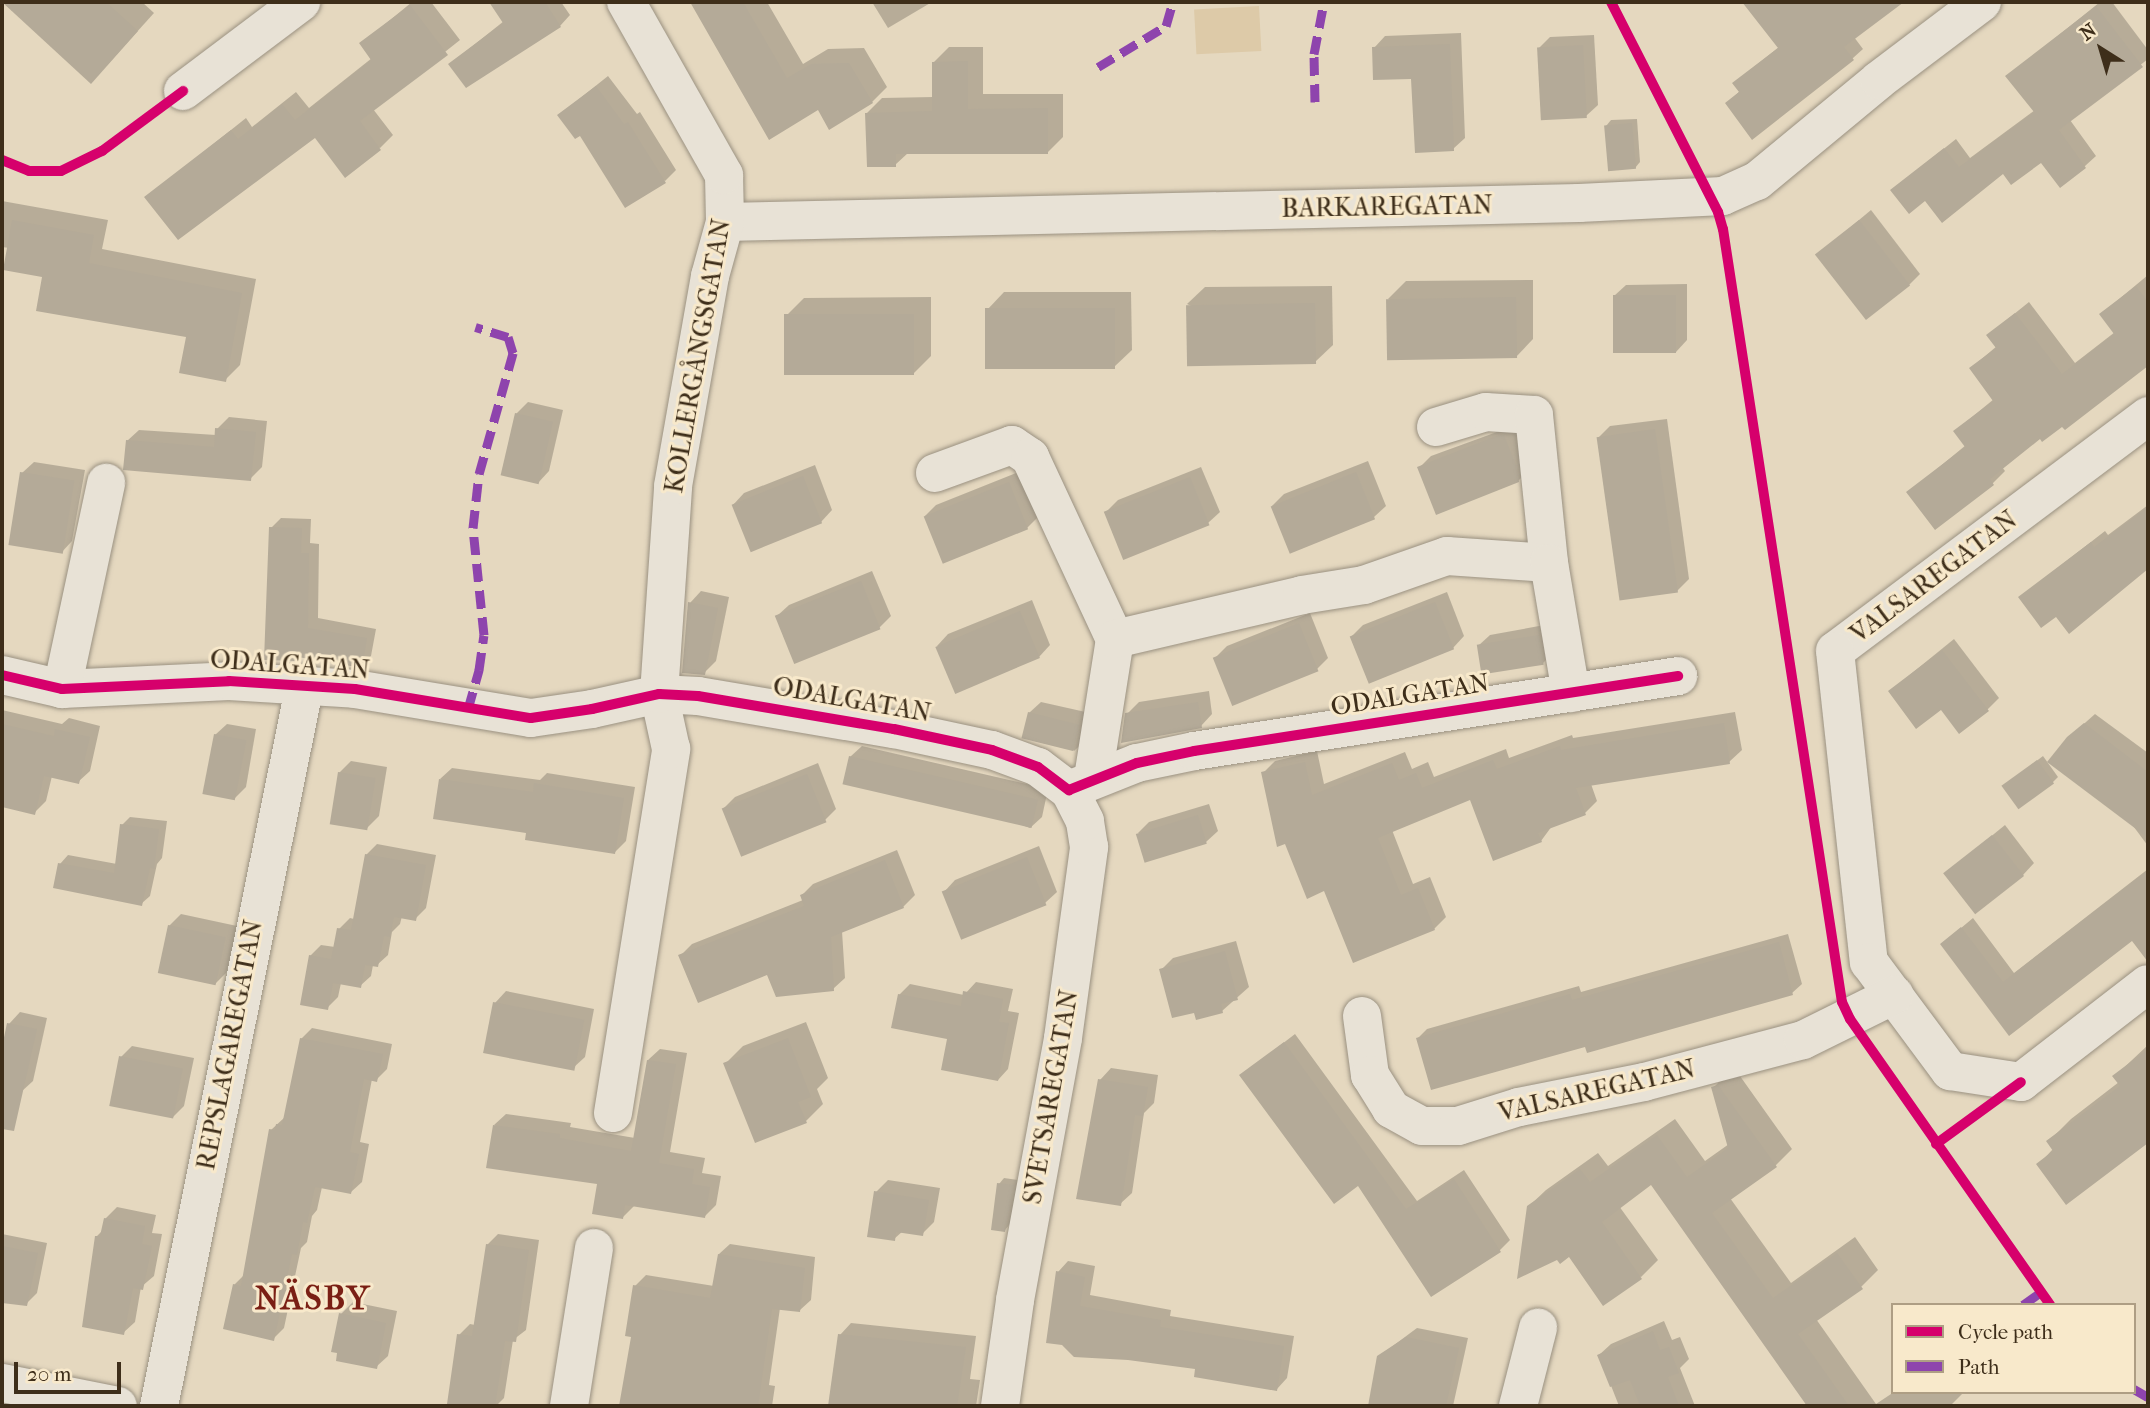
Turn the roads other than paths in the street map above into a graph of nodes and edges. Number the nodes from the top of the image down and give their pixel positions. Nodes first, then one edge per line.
1 (301, 2) edge
2 (626, 2) edge
3 (1982, 2) edge
4 (183, 91) dead end
5 (725, 222) junction
6 (2148, 416) edge
7 (1436, 427) dead end
8 (935, 473) dead end
9 (107, 483) dead end
10 (1549, 563) junction
11 (1115, 639) junction
12 (2, 675) edge
13 (1678, 676) dead end
14 (305, 684) junction
15 (62, 689) junction
16 (1571, 693) junction
17 (659, 694) junction
18 (1081, 784) junction
19 (2148, 984) edge
20 (1894, 995) junction
21 (1362, 1016) dead end
22 (613, 1113) dead end
23 (594, 1248) dead end
24 (1538, 1328) dead end
25 (2, 1383) edge
26 (118, 1406) edge
27 (159, 1406) edge
28 (569, 1406) edge
29 (1000, 1406) edge
30 (1518, 1406) edge

1 - 4 street
2 - 5 street, KOLLERGÅNGSGATAN
3 - 5 street, BARKAREGATAN
5 - 17 street, KOLLERGÅNGSGATAN
6 - 20 street, VALSAREGATAN
7 - 10 street
8 - 11 street
9 - 15 street
10 - 11 street
10 - 16 street
11 - 18 street
12 - 15 street, ODALGATAN
13 - 16 street, ODALGATAN
14 - 15 street, ODALGATAN
14 - 17 street, ODALGATAN
14 - 27 street, REPSLAGAREGATAN
16 - 18 street, ODALGATAN
17 - 18 street, ODALGATAN
17 - 22 street
18 - 29 street, SVETSAREGATAN
19 - 20 street, VALSAREGATAN
20 - 21 street, VALSAREGATAN
23 - 28 street
24 - 30 street
25 - 26 street

